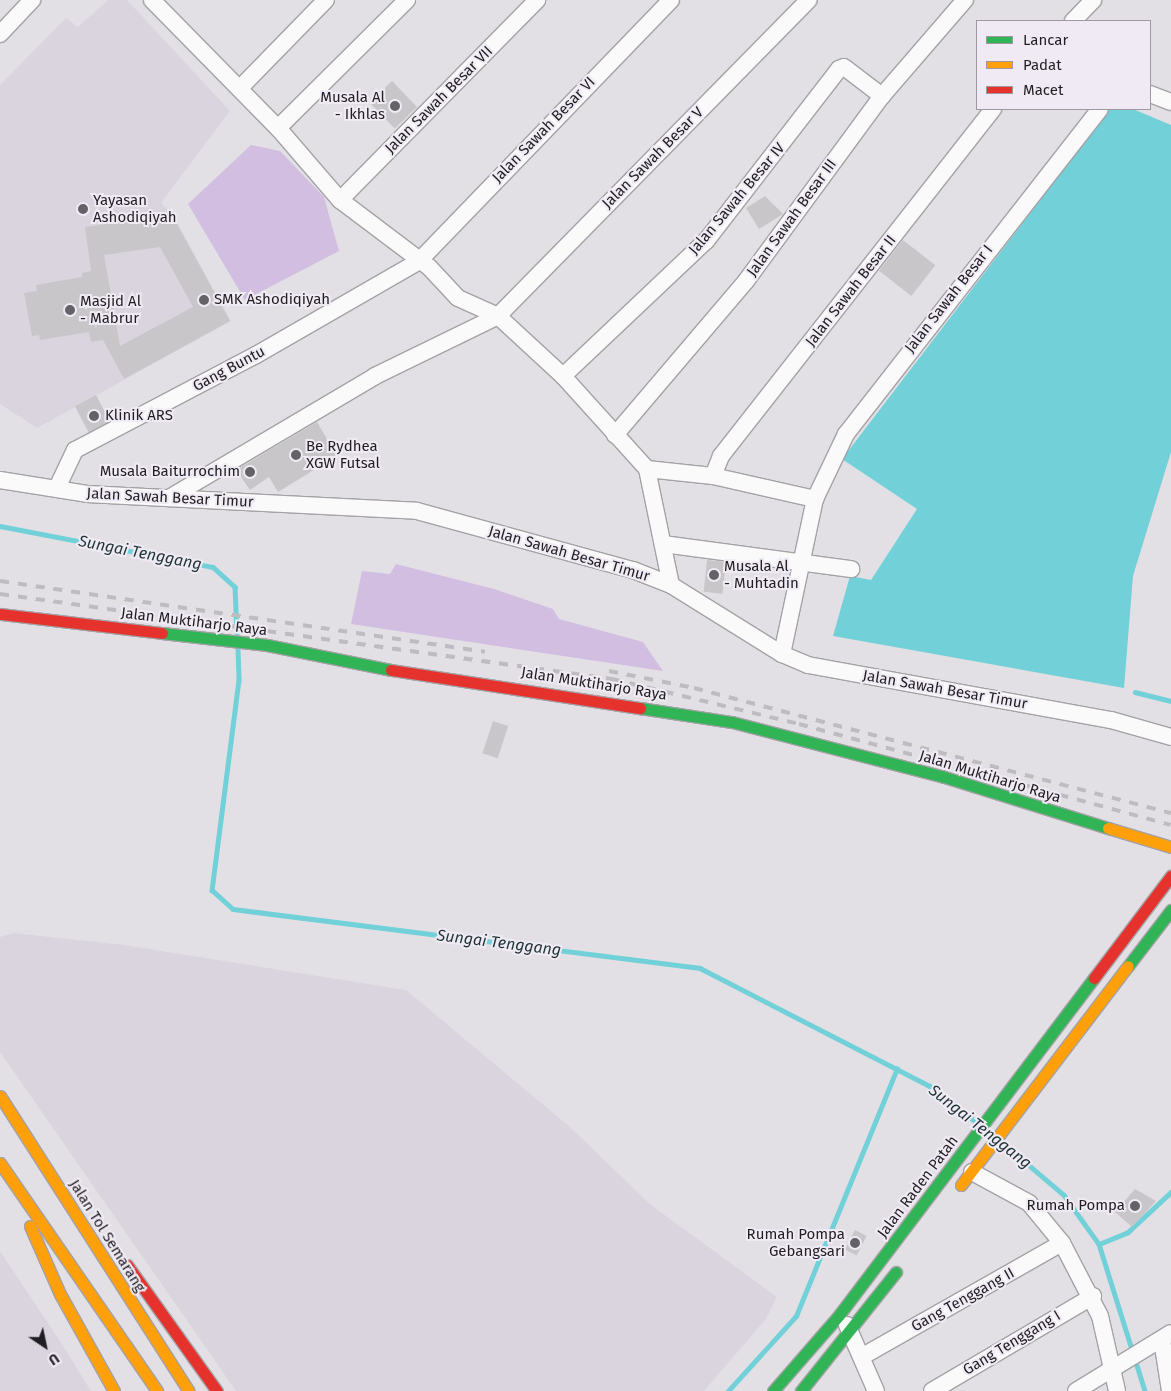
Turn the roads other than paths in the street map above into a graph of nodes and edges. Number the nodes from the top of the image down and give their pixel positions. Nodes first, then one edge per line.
1 (32, 0) edge
2 (326, 0) edge
3 (407, 0) edge
4 (537, 0) edge
5 (671, 0) edge
6 (809, 0) edge
7 (965, 0) edge
8 (1093, 0) edge
9 (159, 2) edge
10 (1074, 20) edge
11 (0, 34) edge
12 (240, 88) junction
13 (1151, 94) edge
14 (882, 96) junction
15 (1171, 102) edge
16 (993, 110) edge
17 (1099, 110) edge
18 (278, 128) junction
19 (340, 200) junction
20 (418, 262) junction
21 (498, 316) junction
22 (563, 376) junction
23 (616, 435) junction
24 (646, 469) junction
25 (713, 476) junction
26 (0, 480) edge
27 (57, 488) junction
28 (168, 498) junction
29 (814, 499) junction
30 (662, 544) junction
31 (801, 564) junction
32 (851, 569) dead end
33 (671, 585) junction
34 (0, 614) edge
35 (782, 654) junction
36 (1171, 737) edge
37 (1171, 847) edge
38 (1171, 876) edge
39 (1171, 912) edge
40 (1050, 1034) junction
41 (1066, 1048) junction
42 (0, 1096) edge
43 (37, 1153) junction
44 (0, 1163) edge
45 (973, 1170) junction
46 (7, 1175) junction
47 (954, 1195) dead end
48 (1062, 1243) junction
49 (906, 1259) dead end
50 (1092, 1296) junction
51 (839, 1315) junction
52 (852, 1331) junction
53 (1162, 1339) edge
54 (864, 1356) junction
55 (1113, 1370) junction
56 (114, 1391) edge
57 (157, 1391) edge
58 (189, 1391) edge
59 (217, 1391) edge
60 (773, 1391) edge
61 (801, 1391) edge
62 (876, 1391) edge
63 (932, 1391) edge
64 (1076, 1391) edge
65 (1117, 1391) edge
66 (1170, 1391) edge

1 - 11 street
2 - 12 street
3 - 18 street
4 - 19 street, Jalan Sawah Besar VII
5 - 20 street, Jalan Sawah Besar VI
6 - 21 street, Jalan Sawah Besar V
7 - 14 street, Jalan Sawah Besar III
8 - 10 street
9 - 12 street
12 - 18 street
13 - 15 street
14 - 22 street, Jalan Sawah Besar IV
14 - 23 street, Jalan Sawah Besar III
16 - 25 street, Jalan Sawah Besar II
17 - 29 street, Jalan Sawah Besar I
18 - 19 street
19 - 20 street
20 - 21 street
20 - 27 street, Gang Buntu
21 - 22 street
21 - 28 street, Jalan Sawah Besar V
22 - 23 street
23 - 24 street
24 - 25 street
24 - 30 street
25 - 29 street
26 - 27 street, Jalan Sawah Besar Timur
27 - 28 street, Jalan Sawah Besar Timur
28 - 33 street, Jalan Sawah Besar Timur
29 - 31 street, Jalan Sawah Besar I
30 - 31 street
30 - 33 street
31 - 32 street
31 - 35 street, Jalan Sawah Besar I
33 - 35 street, Jalan Sawah Besar Timur
34 - 37 main road, Jalan Muktiharjo Raya
35 - 36 street, Jalan Sawah Besar Timur
38 - 40 main road, Jalan Raden Patah
39 - 41 main road
40 - 41 main road
40 - 51 main road, Jalan Raden Patah
41 - 45 main road
42 - 43 main road, Jalan Tol Semarang
43 - 58 main road, Jalan Tol Semarang
43 - 59 main road
44 - 46 main road
45 - 47 main road
45 - 48 street
46 - 56 main road
46 - 57 main road
48 - 50 street
48 - 54 street, Gang Tenggang II
49 - 52 main road
50 - 55 street
50 - 63 street, Gang Tenggang I
51 - 52 street
51 - 60 main road, Jalan Raden Patah
52 - 54 street
52 - 61 main road
53 - 55 street
53 - 66 street
54 - 62 street
55 - 64 street
55 - 65 street

